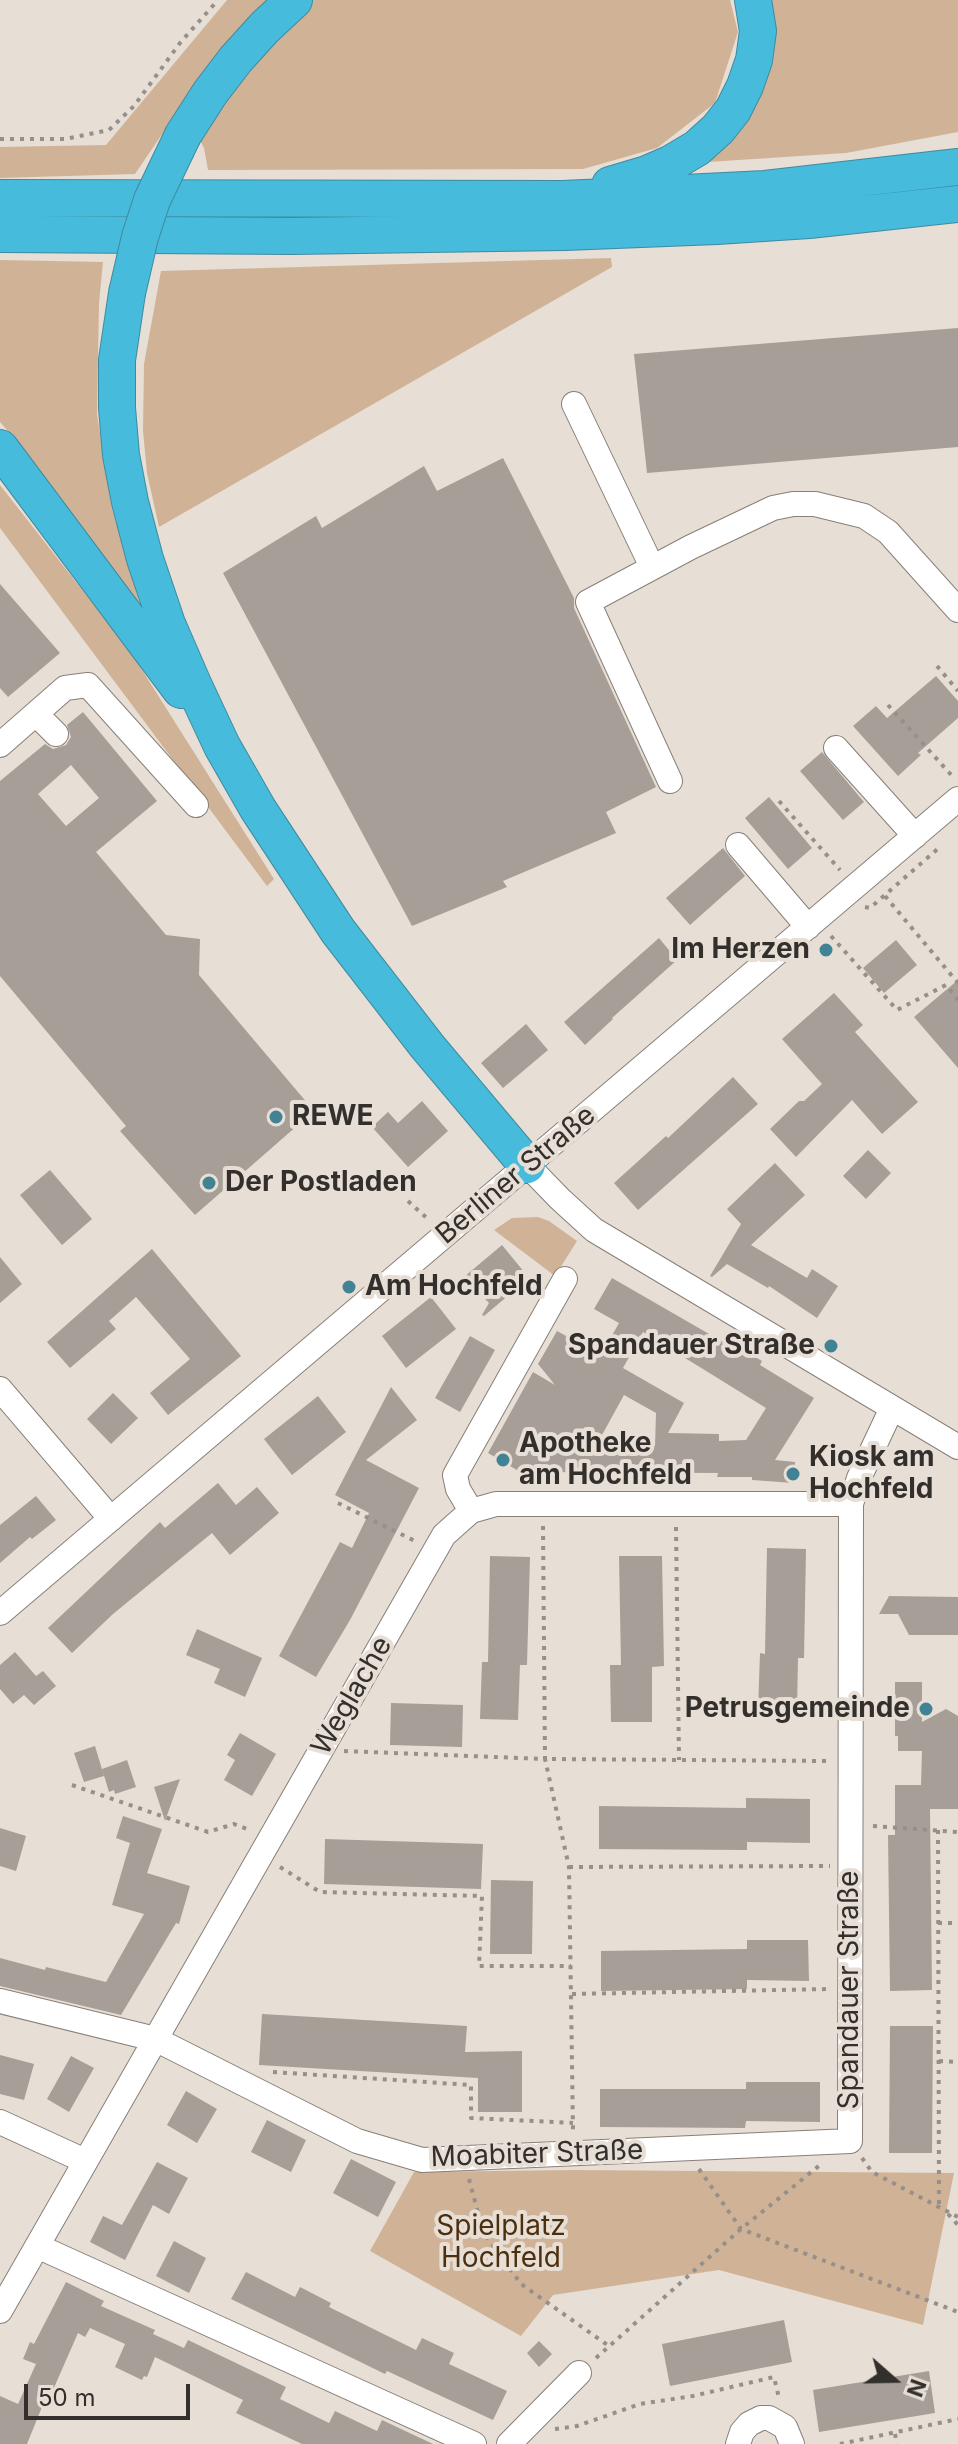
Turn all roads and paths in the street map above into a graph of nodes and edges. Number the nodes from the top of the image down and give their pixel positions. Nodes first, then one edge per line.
1 (218, 0) edge
2 (294, 0) edge
3 (753, 0) edge
4 (0, 139) edge
5 (958, 167) edge
6 (0, 198) edge
7 (564, 199) junction
8 (958, 204) edge
9 (0, 234) edge
10 (574, 404) dead end
11 (0, 448) edge
12 (652, 567) junction
13 (958, 610) edge
14 (937, 666) dead end
15 (958, 691) edge
16 (888, 705) dead end
17 (36, 714) junction
18 (56, 734) dead end
19 (0, 745) edge
20 (222, 746) junction
21 (836, 748) dead end
22 (670, 781) dead end
23 (958, 783) edge
24 (958, 799) edge
25 (779, 801) dead end
26 (196, 805) dead end
27 (915, 836) junction
28 (948, 841) dead end
29 (738, 845) dead end
30 (862, 881) junction
31 (885, 896) junction
32 (870, 908) dead end
33 (812, 923) junction
34 (958, 983) edge
35 (958, 1000) edge
36 (527, 1165) junction
37 (565, 1279) dead end
38 (0, 1389) edge
39 (892, 1408) junction
40 (958, 1447) edge
41 (338, 1503) dead end
42 (851, 1504) junction
43 (471, 1511) junction
44 (111, 1519) junction
45 (676, 1545) dead end
46 (543, 1546) dead end
47 (435, 1550) junction
48 (3, 1603) edge
49 (321, 1750) junction
50 (545, 1759) junction
51 (679, 1760) junction
52 (851, 1761) junction
53 (72, 1785) dead end
54 (850, 1824) junction
55 (938, 1830) junction
56 (958, 1832) edge
57 (266, 1847) junction
58 (850, 1865) junction
59 (569, 1867) junction
60 (938, 1923) junction
61 (958, 1923) edge
62 (572, 1966) junction
63 (850, 1989) junction
64 (572, 1994) junction
65 (0, 2001) edge
66 (155, 2039) junction
67 (939, 2061) junction
68 (958, 2062) edge
69 (237, 2082) junction
70 (0, 2122) edge
71 (573, 2123) junction
72 (850, 2141) junction
73 (685, 2148) junction
74 (573, 2153) junction
75 (463, 2158) junction
76 (85, 2161) junction
77 (939, 2208) junction
78 (946, 2212) junction
79 (958, 2217) edge
80 (958, 2225) edge
81 (741, 2229) junction
82 (37, 2246) junction
83 (0, 2311) edge
84 (958, 2312) edge
85 (609, 2346) junction
86 (579, 2373) joint
87 (958, 2419) edge
88 (895, 2434) junction
89 (788, 2436) edge
90 (513, 2440) edge
91 (474, 2444) edge
92 (738, 2444) edge
93 (840, 2444) edge
94 (897, 2444) edge

1 - 4 path
2 - 20 highway, bridge
3 - 7 highway
5 - 7 highway
6 - 7 highway
8 - 9 highway
10 - 12 street
11 - 20 highway
12 - 13 street
12 - 22 street
14 - 15 path
16 - 23 path
17 - 18 street
17 - 19 street
17 - 26 street
20 - 36 highway
21 - 27 street
24 - 27 street, Berliner Straße
25 - 30 path
27 - 30 street, Berliner Straße
28 - 31 path
29 - 33 street
30 - 31 path
30 - 33 street, Berliner Straße
31 - 32 path
31 - 34 path
33 - 35 path
33 - 36 street, Berliner Straße
36 - 39 street
36 - 44 street, Berliner Straße
37 - 43 street
38 - 44 street
39 - 40 street
39 - 42 street
41 - 47 path
42 - 43 street
42 - 52 street, Spandauer Straße
43 - 47 street, Weglache
44 - 48 street, Berliner Straße
45 - 51 path
46 - 50 path
47 - 49 street, Weglache
49 - 50 path
49 - 57 street, Weglache
50 - 51 path
50 - 59 path
51 - 52 path
52 - 54 street, Spandauer Straße
53 - 57 path
54 - 55 path
54 - 58 street, Spandauer Straße
55 - 56 path
55 - 60 path
57 - 62 path
57 - 66 street, Weglache
58 - 59 path
58 - 63 street, Spandauer Straße
59 - 62 path
60 - 61 path
60 - 67 path
62 - 64 path
63 - 64 path
63 - 72 street, Spandauer Straße
64 - 71 path
65 - 66 street, Moabiter Straße
66 - 69 street, Moabiter Straße
66 - 76 street, Weglache
67 - 68 path
67 - 77 path
69 - 71 path
69 - 75 street, Moabiter Straße
70 - 76 street
71 - 74 path
72 - 73 street, Moabiter Straße
72 - 77 path
72 - 81 path
73 - 74 street, Moabiter Straße
73 - 81 path
74 - 75 street, Moabiter Straße
75 - 85 path
76 - 82 street, Weglache
77 - 78 path
78 - 79 path
78 - 80 path
81 - 84 path
81 - 85 path
82 - 83 street, Weglache
82 - 91 street
85 - 86 path
86 - 90 street
87 - 88 path
88 - 93 path
88 - 94 path
89 - 90 path
89 - 92 street

